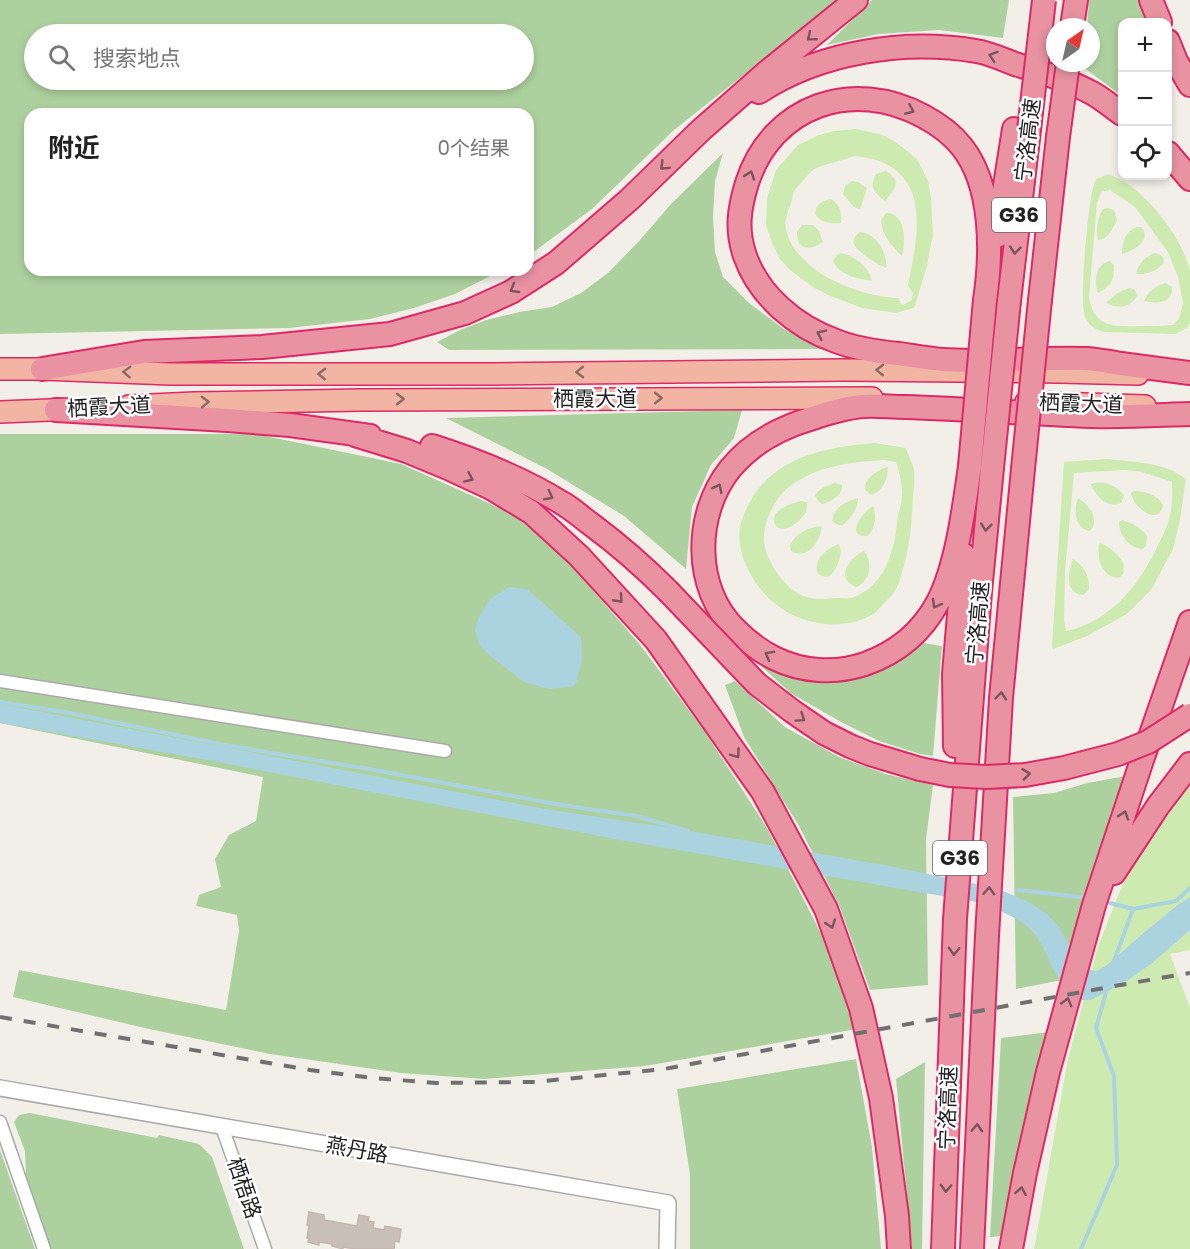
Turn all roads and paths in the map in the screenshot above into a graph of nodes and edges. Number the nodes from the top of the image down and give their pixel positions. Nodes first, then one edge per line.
1 (856, 0) edge
2 (1035, 0) edge
3 (1044, 0) edge
4 (1076, 0) edge
5 (1151, 0) edge
6 (1073, 18) edge
7 (1158, 18) edge
8 (1172, 51) edge
9 (1067, 72) edge
10 (1190, 85) edge
11 (1118, 111) edge
12 (1022, 129) junction
13 (701, 130) junction
14 (1172, 159) edge
15 (1190, 179) edge
16 (986, 291) junction
17 (0, 369) edge
18 (42, 369) junction
19 (1190, 375) edge
20 (1190, 407) edge
21 (56, 410) junction
22 (0, 412) edge
23 (1190, 414) edge
24 (355, 435) junction
25 (981, 467) junction
26 (1190, 622) edge
27 (0, 681) edge
28 (1190, 715) edge
29 (446, 751) dead end
30 (1190, 764) edge
31 (1094, 905) junction
32 (0, 1088) edge
33 (0, 1122) edge
34 (222, 1127) junction
35 (44, 1249) edge
36 (265, 1249) edge
37 (667, 1249) edge
38 (899, 1249) edge
39 (943, 1249) edge
40 (972, 1249) edge
41 (1011, 1249) edge

1 -> 13 highway
2 - 12 highway
3 - 12 highway, 宁洛高速 / G36, bridge
4 - 6 highway
5 - 7 highway
8 - 10 highway
40 -> 9 highway, 宁洛高速 / G36, bridge
11 -> 13 highway
12 - 16 highway
12 -> 25 highway, 宁洛高速 / G36, bridge
13 -> 18 highway
14 - 15 highway
19 -> 16 highway
16 - 25 highway, bridge
17 - 18 highway, 栖霞大道
19 -> 18 highway, 栖霞大道
21 -> 20 highway, 栖霞大道
21 - 22 highway, 栖霞大道
21 - 24 highway
25 -> 23 highway
24 -> 28 highway, bridge
24 -> 38 highway
25 -> 39 highway, 宁洛高速 / G36
31 -> 26 highway
27 - 29 street
30 - 31 highway
41 -> 31 highway
32 - 34 street, 燕丹路
33 - 35 street
34 - 36 street, 栖梧路
34 - 37 street, 燕丹路

